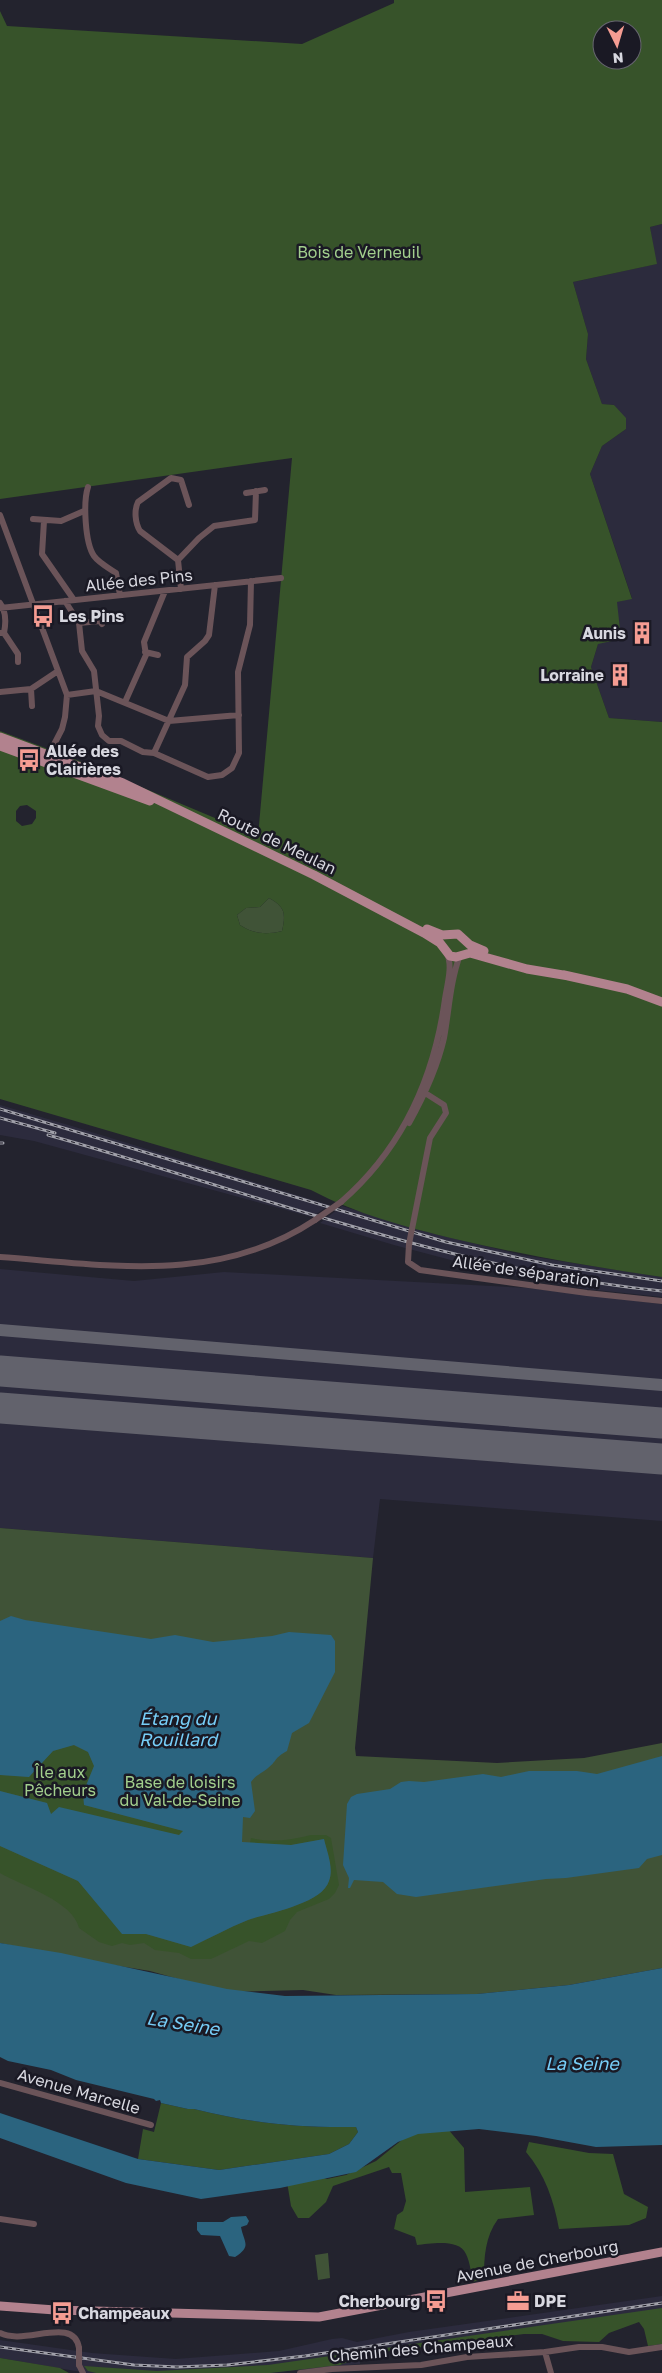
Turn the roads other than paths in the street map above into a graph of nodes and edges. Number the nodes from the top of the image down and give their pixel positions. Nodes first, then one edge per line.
1 (88, 487) dead end
2 (265, 490) dead end
3 (256, 491) junction
4 (246, 493) dead end
5 (189, 505) dead end
6 (84, 511) junction
7 (0, 515) edge
8 (33, 520) dead end
9 (44, 520) junction
10 (178, 560) junction
11 (281, 578) dead end
12 (251, 582) junction
13 (215, 585) junction
14 (181, 589) junction
15 (165, 591) junction
16 (120, 595) junction
17 (74, 600) junction
18 (65, 601) junction
19 (33, 605) junction
20 (1, 606) edge
21 (79, 623) junction
22 (102, 624) dead end
23 (2, 633) edge
24 (145, 652) junction
25 (158, 655) dead end
26 (18, 662) dead end
27 (58, 671) junction
28 (31, 689) junction
29 (96, 691) junction
30 (0, 692) edge
31 (67, 695) junction
32 (124, 702) junction
33 (32, 706) dead end
34 (239, 715) junction
35 (169, 721) junction
36 (0, 737) edge
37 (0, 746) edge
38 (154, 753) junction
39 (50, 759) junction
40 (351, 894) junction
41 (450, 934) junction
42 (465, 940) junction
43 (445, 951) junction
44 (461, 955) junction
45 (570, 976) junction
46 (662, 1002) edge
47 (423, 1092) junction
48 (0, 1257) edge
49 (662, 1301) edge
50 (0, 2083) edge
51 (152, 2125) dead end
52 (0, 2219) edge
53 (34, 2224) dead end
54 (662, 2252) edge
55 (0, 2306) edge
56 (0, 2333) edge
57 (662, 2347) edge
58 (545, 2352) junction
59 (82, 2373) edge
60 (300, 2373) edge
61 (551, 2373) edge

1 - 6 street
2 - 3 street
3 - 4 street
3 - 10 street
5 - 10 street
6 - 9 street
6 - 16 street
7 - 19 street
8 - 9 street
9 - 17 street
10 - 14 street
11 - 12 street, Allée des Pins
12 - 13 street, Allée des Pins
12 - 34 street
13 - 14 street, Allée des Pins
13 - 35 street
14 - 15 street, Allée des Pins
15 - 16 street, Allée des Pins
15 - 24 street
16 - 17 street, Allée des Pins
17 - 18 street, Allée des Pins
18 - 19 street, Allée des Pins
18 - 21 street
19 - 20 street, Allée des Pins
19 - 27 street
20 - 23 street
21 - 22 street
21 - 29 street
23 - 26 street
24 - 25 street
24 - 32 street
27 - 28 street
27 - 31 street
28 - 30 street
28 - 33 street
29 - 31 street
29 - 32 street
29 - 38 street
31 - 39 street
32 - 35 street
34 - 35 street
34 - 38 street
35 - 38 street
36 - 39 main road, Route de Meulan
37 - 39 main road, Route de Meulan
39 - 40 main road, Route de Meulan
40 - 41 main road, Route de Meulan
40 - 43 main road, Route de Meulan
41 - 42 main road
41 - 43 main road
42 - 44 main road
42 - 45 main road
43 - 44 main road
43 - 47 street
44 - 45 main road
44 - 47 street
45 - 46 main road
47 - 48 street, bridge
47 - 49 street, Allée de séparation, bridge
50 - 51 street, Avenue Marcelle
52 - 53 street
54 - 55 main road, Avenue de Cherbourg
56 - 59 street, bridge
57 - 58 street, Chemin des Champeaux
58 - 60 street, Chemin des Champeaux
58 - 61 street

